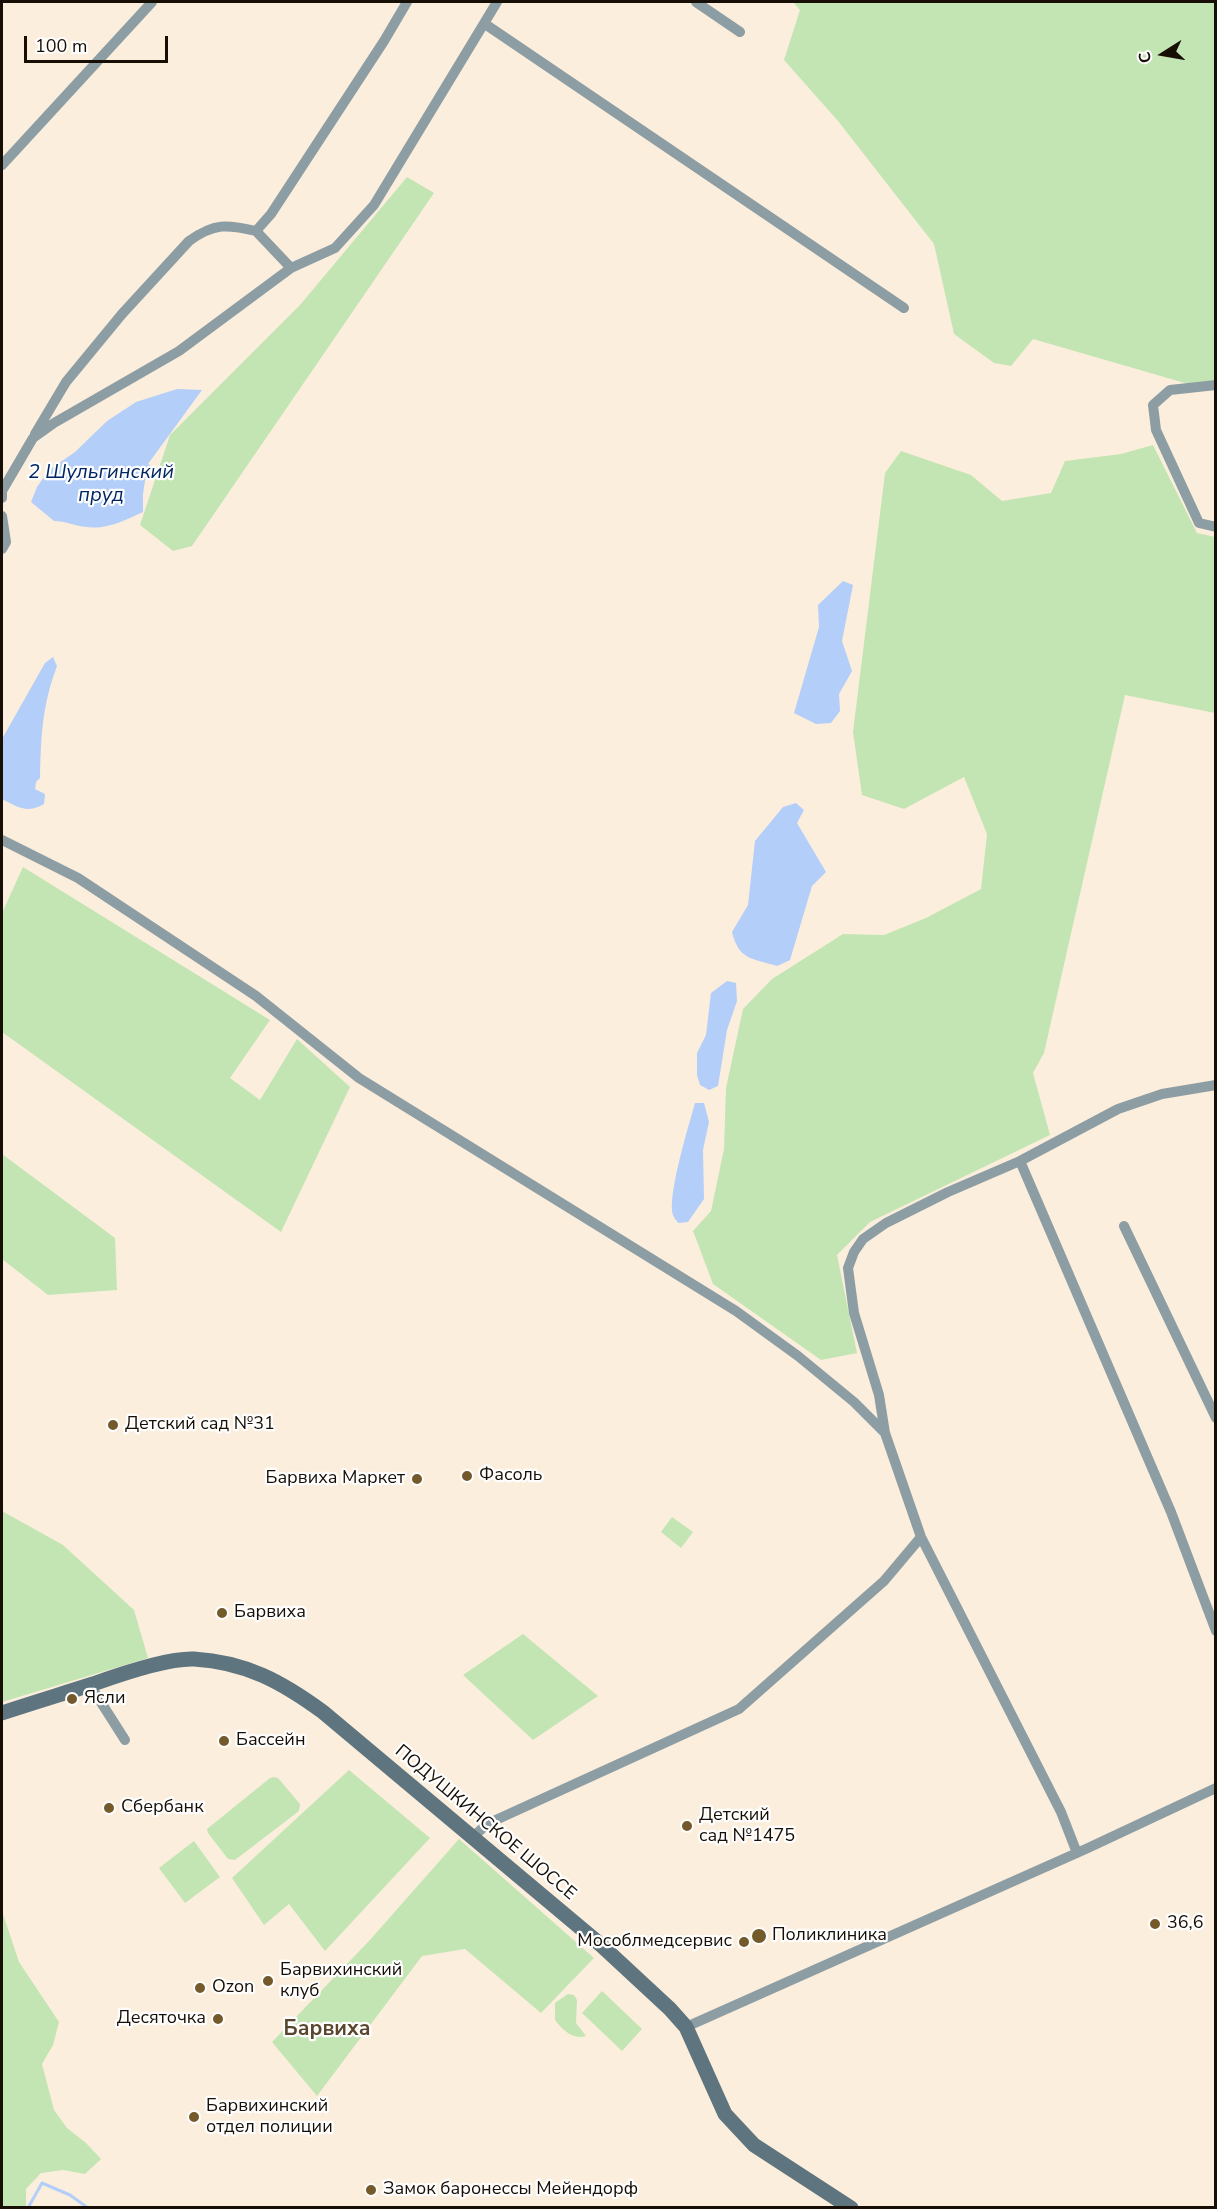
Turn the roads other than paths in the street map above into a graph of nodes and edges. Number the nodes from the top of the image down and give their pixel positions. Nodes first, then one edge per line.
1 (152, 2) edge
2 (407, 2) edge
3 (497, 2) edge
4 (696, 2) edge
5 (484, 24) junction
6 (740, 32) dead end
7 (2, 165) edge
8 (256, 231) junction
9 (291, 268) junction
10 (904, 308) dead end
11 (1215, 385) edge
12 (33, 438) junction
13 (2, 498) edge
14 (2, 516) edge
15 (1215, 527) edge
16 (2, 549) edge
17 (2, 840) edge
18 (1215, 1085) edge
19 (1020, 1161) junction
20 (1124, 1226) dead end
21 (1215, 1418) edge
22 (885, 1434) junction
23 (921, 1538) junction
24 (1215, 1631) edge
25 (90, 1685) junction
26 (2, 1713) edge
27 (125, 1740) dead end
28 (1215, 1788) edge
29 (472, 1838) junction
30 (1077, 1852) junction
31 (686, 2027) junction
32 (851, 2208) edge

1 - 7 street
2 - 8 street
3 - 5 street
4 - 6 street
5 - 9 street
5 - 10 street
8 - 9 street
8 - 12 street
9 - 12 street
11 - 15 street
12 - 13 street
14 - 16 street
17 - 22 street
18 - 19 street
19 - 22 street
19 - 24 street
20 - 21 street
22 - 23 street
23 - 29 street
23 - 30 street
25 - 26 main road, ПОДУШКИНСКОЕ ШОССЕ
25 - 27 street
25 - 29 main road, ПОДУШКИНСКОЕ ШОССЕ
28 - 30 street
29 - 31 main road, ПОДУШКИНСКОЕ ШОССЕ
30 - 31 street
31 - 32 main road, ПОДУШКИНСКОЕ ШОССЕ

